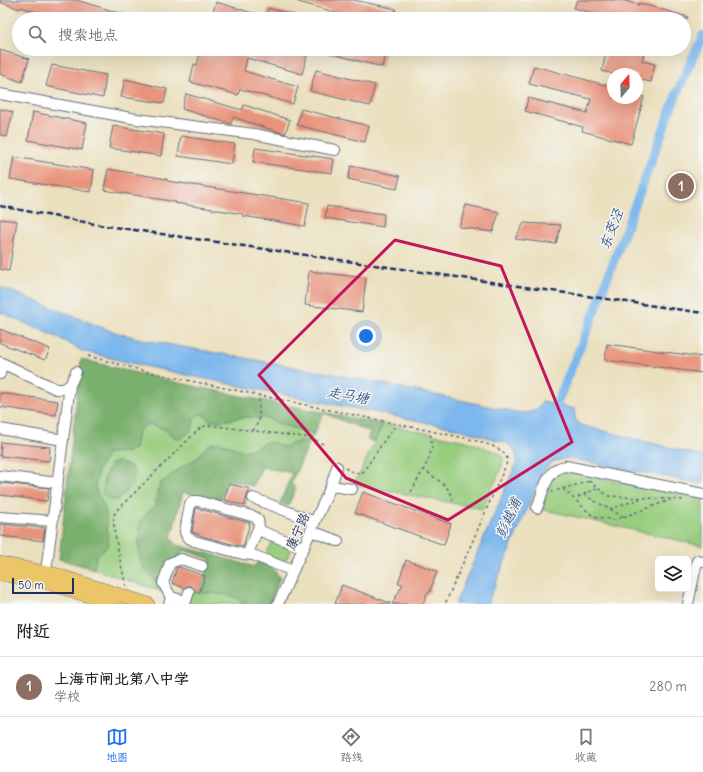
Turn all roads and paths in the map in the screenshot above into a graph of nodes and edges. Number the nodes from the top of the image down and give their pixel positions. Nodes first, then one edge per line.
1 (0, 94) edge
2 (335, 150) dead end
3 (88, 356) dead end
4 (1, 363) edge
5 (76, 372) dead end
6 (0, 374) edge
7 (70, 386) junction
8 (259, 396) junction
9 (397, 424) junction
10 (0, 429) edge
11 (253, 431) junction
12 (430, 431) junction
13 (63, 440) junction
14 (323, 444) dead end
15 (337, 467) joint
16 (423, 469) junction
17 (609, 475) junction
18 (0, 476) edge
19 (589, 481) junction
20 (58, 482) junction
21 (331, 486) junction
22 (598, 488) junction
23 (352, 489) dead end
24 (563, 489) junction
25 (411, 492) dead end
26 (703, 494) edge
27 (542, 495) junction
28 (584, 495) junction
29 (578, 497) dead end
30 (253, 498) dead end
31 (642, 498) junction
32 (453, 500) dead end
33 (670, 500) junction
34 (690, 501) dead end
35 (537, 508) dead end
36 (610, 509) junction
37 (624, 516) junction
38 (0, 517) edge
39 (53, 521) junction
40 (313, 526) junction
41 (258, 530) junction
42 (338, 541) dead end
43 (304, 548) junction
44 (248, 553) junction
45 (703, 562) edge
46 (0, 563) edge
47 (202, 566) dead end
48 (293, 571) junction
49 (46, 572) junction
50 (0, 574) edge
51 (189, 592) dead end
52 (128, 598) junction
53 (170, 600) edge
54 (114, 604) edge
55 (148, 604) edge
56 (278, 604) edge
57 (445, 604) edge
58 (688, 604) edge

1 - 2 street
3 - 8 path
4 - 6 street
4 - 7 street
5 - 7 street
7 - 13 street
8 - 9 path
8 - 11 path
9 - 12 path
9 - 15 path
10 - 13 street
11 - 14 path
11 - 52 path
12 - 16 path
12 - 57 path
13 - 20 street
15 - 21 street, 康宁路
16 - 25 path
16 - 32 path
17 - 19 path
17 - 26 street
17 - 27 street
18 - 20 street
19 - 22 path
19 - 24 path
20 - 39 street
21 - 23 street
21 - 40 street, 康宁路
22 - 28 path
22 - 31 path
24 - 27 path
24 - 37 path
27 - 35 street
28 - 29 path
28 - 36 path
30 - 40 street
31 - 33 path
31 - 36 path
33 - 34 path
33 - 37 path
36 - 37 path
38 - 39 street
39 - 49 street
40 - 42 street
40 - 43 street, 康宁路
41 - 43 street
41 - 44 street
41 - 44 street
43 - 48 street, 康宁路
44 - 48 street
45 - 58 street
46 - 49 main road
47 - 53 street
48 - 56 street, 康宁路
49 - 52 main road
50 - 54 main road
51 - 53 street
52 - 55 main road

